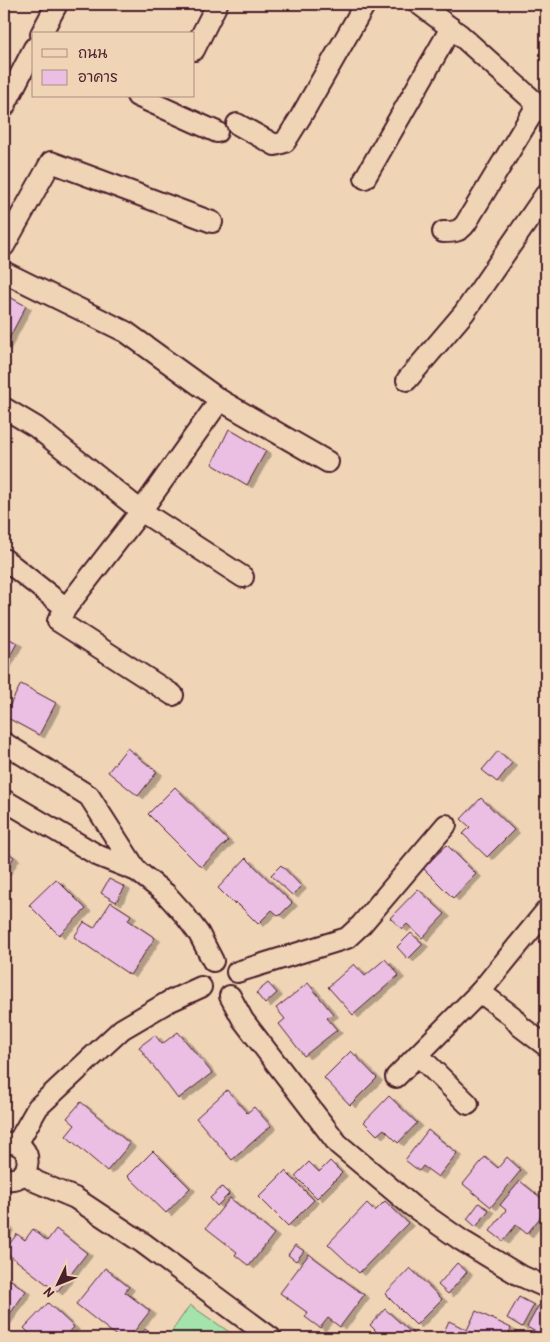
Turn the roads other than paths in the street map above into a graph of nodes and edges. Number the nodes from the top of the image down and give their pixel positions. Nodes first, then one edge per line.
1 (57, 4) edge
2 (217, 4) edge
3 (365, 4) edge
4 (419, 4) edge
5 (451, 28) junction
6 (42, 32) edge
7 (195, 48) edge
8 (32, 52) edge
9 (147, 98) edge
10 (167, 102) edge
11 (4, 107) edge
12 (542, 108) edge
13 (237, 124) dead end
14 (217, 132) dead end
15 (365, 178) dead end
16 (546, 194) edge
17 (212, 222) dead end
18 (443, 232) dead end
19 (4, 246) edge
20 (4, 272) edge
21 (407, 380) dead end
22 (220, 400) junction
23 (4, 408) edge
24 (328, 462) dead end
25 (141, 511) junction
26 (4, 560) edge
27 (243, 577) dead end
28 (66, 608) junction
29 (173, 695) dead end
30 (4, 743) edge
31 (4, 800) edge
32 (446, 825) dead end
33 (137, 871) junction
34 (546, 911) edge
35 (213, 961) junction
36 (237, 972) junction
37 (201, 987) junction
38 (480, 992) junction
39 (230, 996) junction
40 (545, 1045) dead end
41 (418, 1055) junction
42 (396, 1076) dead end
43 (468, 1104) dead end
44 (10, 1144) edge
45 (24, 1173) junction
46 (4, 1178) edge
47 (546, 1287) edge
48 (271, 1338) edge

1 - 6 street
2 - 7 street
3 - 13 street
4 - 5 street
5 - 12 street
5 - 15 street
8 - 11 street
9 - 10 street
10 - 14 street
12 - 18 street
16 - 21 street
17 - 19 street
20 - 22 street
22 - 24 street
22 - 25 street
23 - 25 street
25 - 27 street
25 - 28 street
26 - 28 street
28 - 29 street
30 - 33 street
31 - 33 street
32 - 36 street
33 - 35 street
34 - 38 street
35 - 36 street
35 - 37 street
36 - 39 street
37 - 39 street
37 - 44 street
38 - 40 street
38 - 41 street
39 - 47 street
41 - 42 street
41 - 43 street
44 - 45 street
45 - 46 street
45 - 48 street

